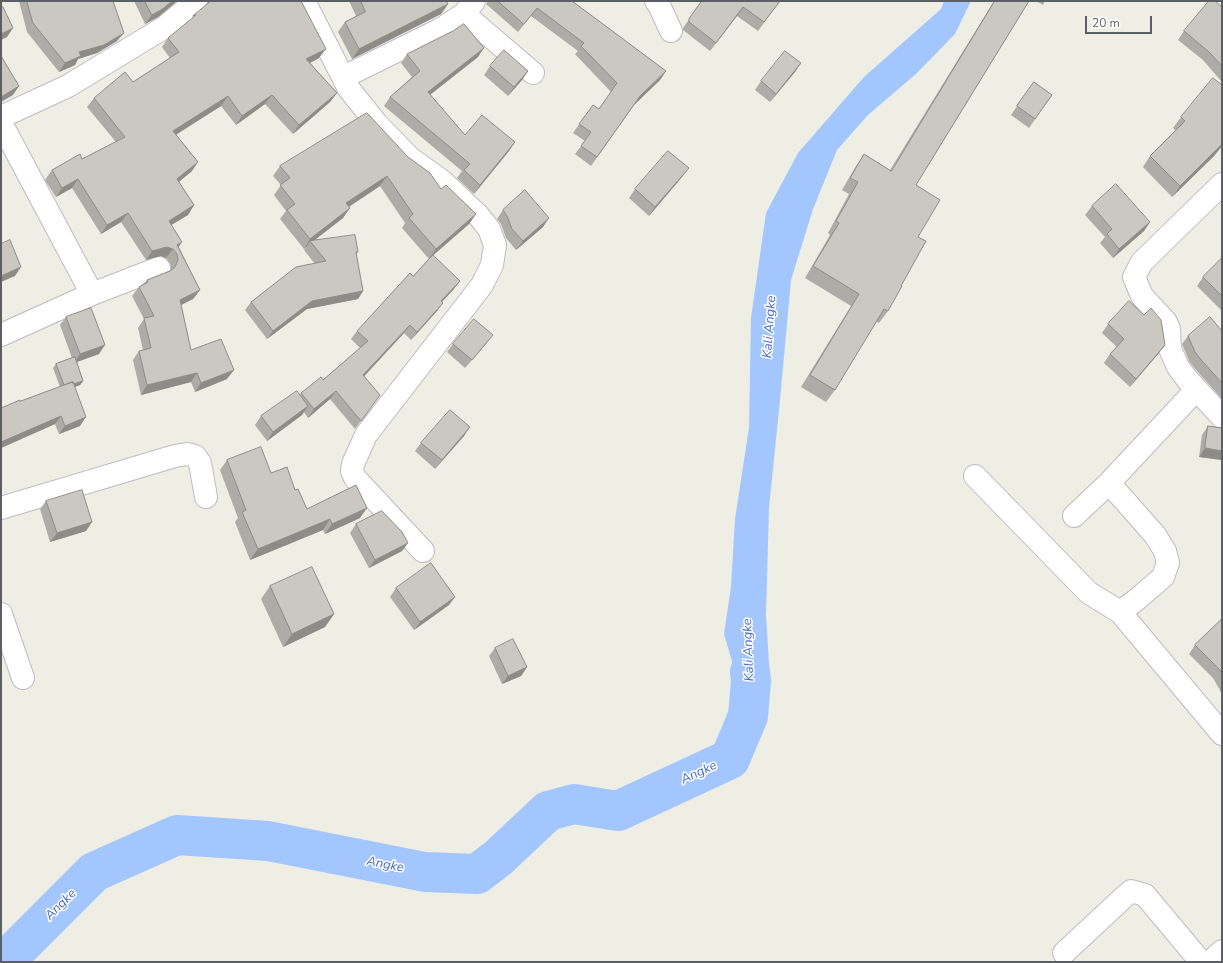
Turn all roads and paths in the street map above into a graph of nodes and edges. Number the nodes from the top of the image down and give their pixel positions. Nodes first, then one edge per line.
1 (196, 1) edge
2 (304, 1) edge
3 (660, 2) edge
4 (469, 7) edge
5 (671, 31) dead end
6 (533, 73) dead end
7 (344, 77) junction
8 (1, 116) edge
9 (1, 123) edge
10 (1222, 184) edge
11 (159, 268) dead end
12 (92, 294) junction
13 (1, 336) edge
14 (1196, 390) junction
15 (1222, 416) edge
16 (975, 476) dead end
17 (1109, 483) junction
18 (206, 497) dead end
19 (1, 508) edge
20 (1074, 516) dead end
21 (423, 551) dead end
22 (1120, 612) junction
23 (1, 614) edge
24 (23, 678) dead end
25 (1222, 734) edge
26 (1222, 951) edge
27 (1064, 953) dead end
28 (1201, 962) edge
29 (1210, 962) edge

1 - 8 street
2 - 7 street
3 - 5 street
4 - 6 street
4 - 7 street
7 - 21 street
9 - 12 street
10 - 14 street
11 - 12 street
12 - 13 street
14 - 15 street
14 - 17 street
16 - 22 street
17 - 20 street
17 - 22 street
18 - 19 street
22 - 25 street
23 - 24 street
26 - 29 street
27 - 28 street

